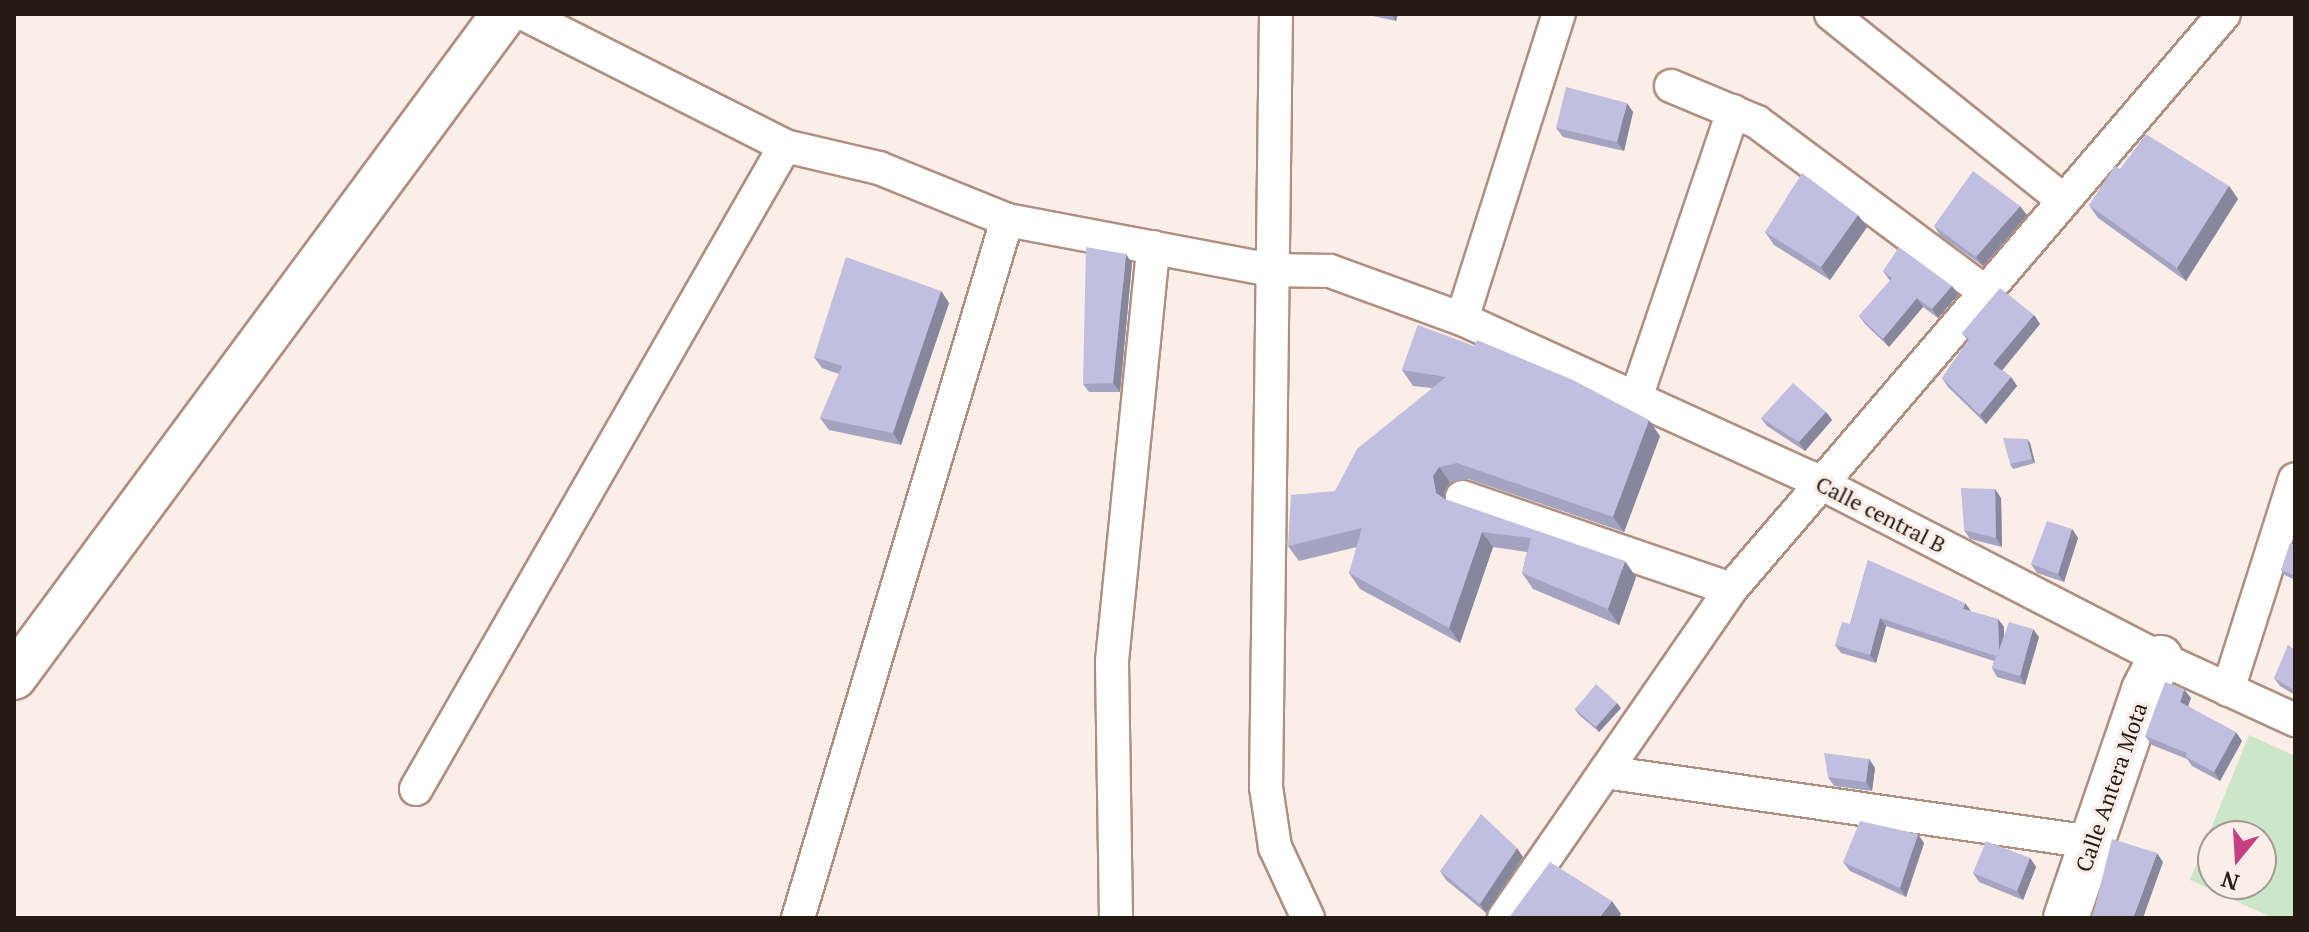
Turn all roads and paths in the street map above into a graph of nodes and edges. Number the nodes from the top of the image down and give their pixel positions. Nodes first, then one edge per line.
1 (504, 14) edge
2 (524, 14) edge
3 (1276, 14) edge
4 (1559, 14) edge
5 (1831, 14) edge
6 (2224, 14) edge
7 (1671, 86) dead end
8 (1733, 111) junction
9 (785, 146) junction
10 (2063, 200) junction
11 (1007, 220) junction
12 (1153, 247) junction
13 (1271, 270) junction
14 (1984, 291) junction
15 (1462, 319) junction
16 (1636, 398) junction
17 (2295, 479) edge
18 (1462, 497) dead end
19 (1731, 589) junction
20 (2160, 658) junction
21 (14, 677) edge
22 (2228, 690) junction
23 (2295, 720) edge
24 (1605, 772) junction
25 (416, 789) dead end
26 (2092, 842) junction
27 (798, 918) edge
28 (1116, 918) edge
29 (1308, 918) edge
30 (1504, 918) edge
31 (2066, 918) edge

1 - 21 main road
2 - 9 street, Calle central B
3 - 13 street
4 - 15 street
5 - 10 street
6 - 10 street
7 - 8 street
8 - 14 street
8 - 16 street
9 - 11 street, Calle central B
9 - 25 street
10 - 14 street
11 - 12 street, Calle central B
11 - 27 street
12 - 13 street, Calle central B
12 - 28 street
13 - 15 street, Calle central B
13 - 29 street
14 - 19 street
15 - 16 street, Calle central B
16 - 20 street, Calle central B
17 - 22 street
18 - 19 street
19 - 24 street
20 - 22 street, Calle central B
20 - 26 main road, Calle Antera Mota
22 - 23 street, Calle central B
24 - 26 street
24 - 30 street
26 - 31 main road, Calle Antera Mota

